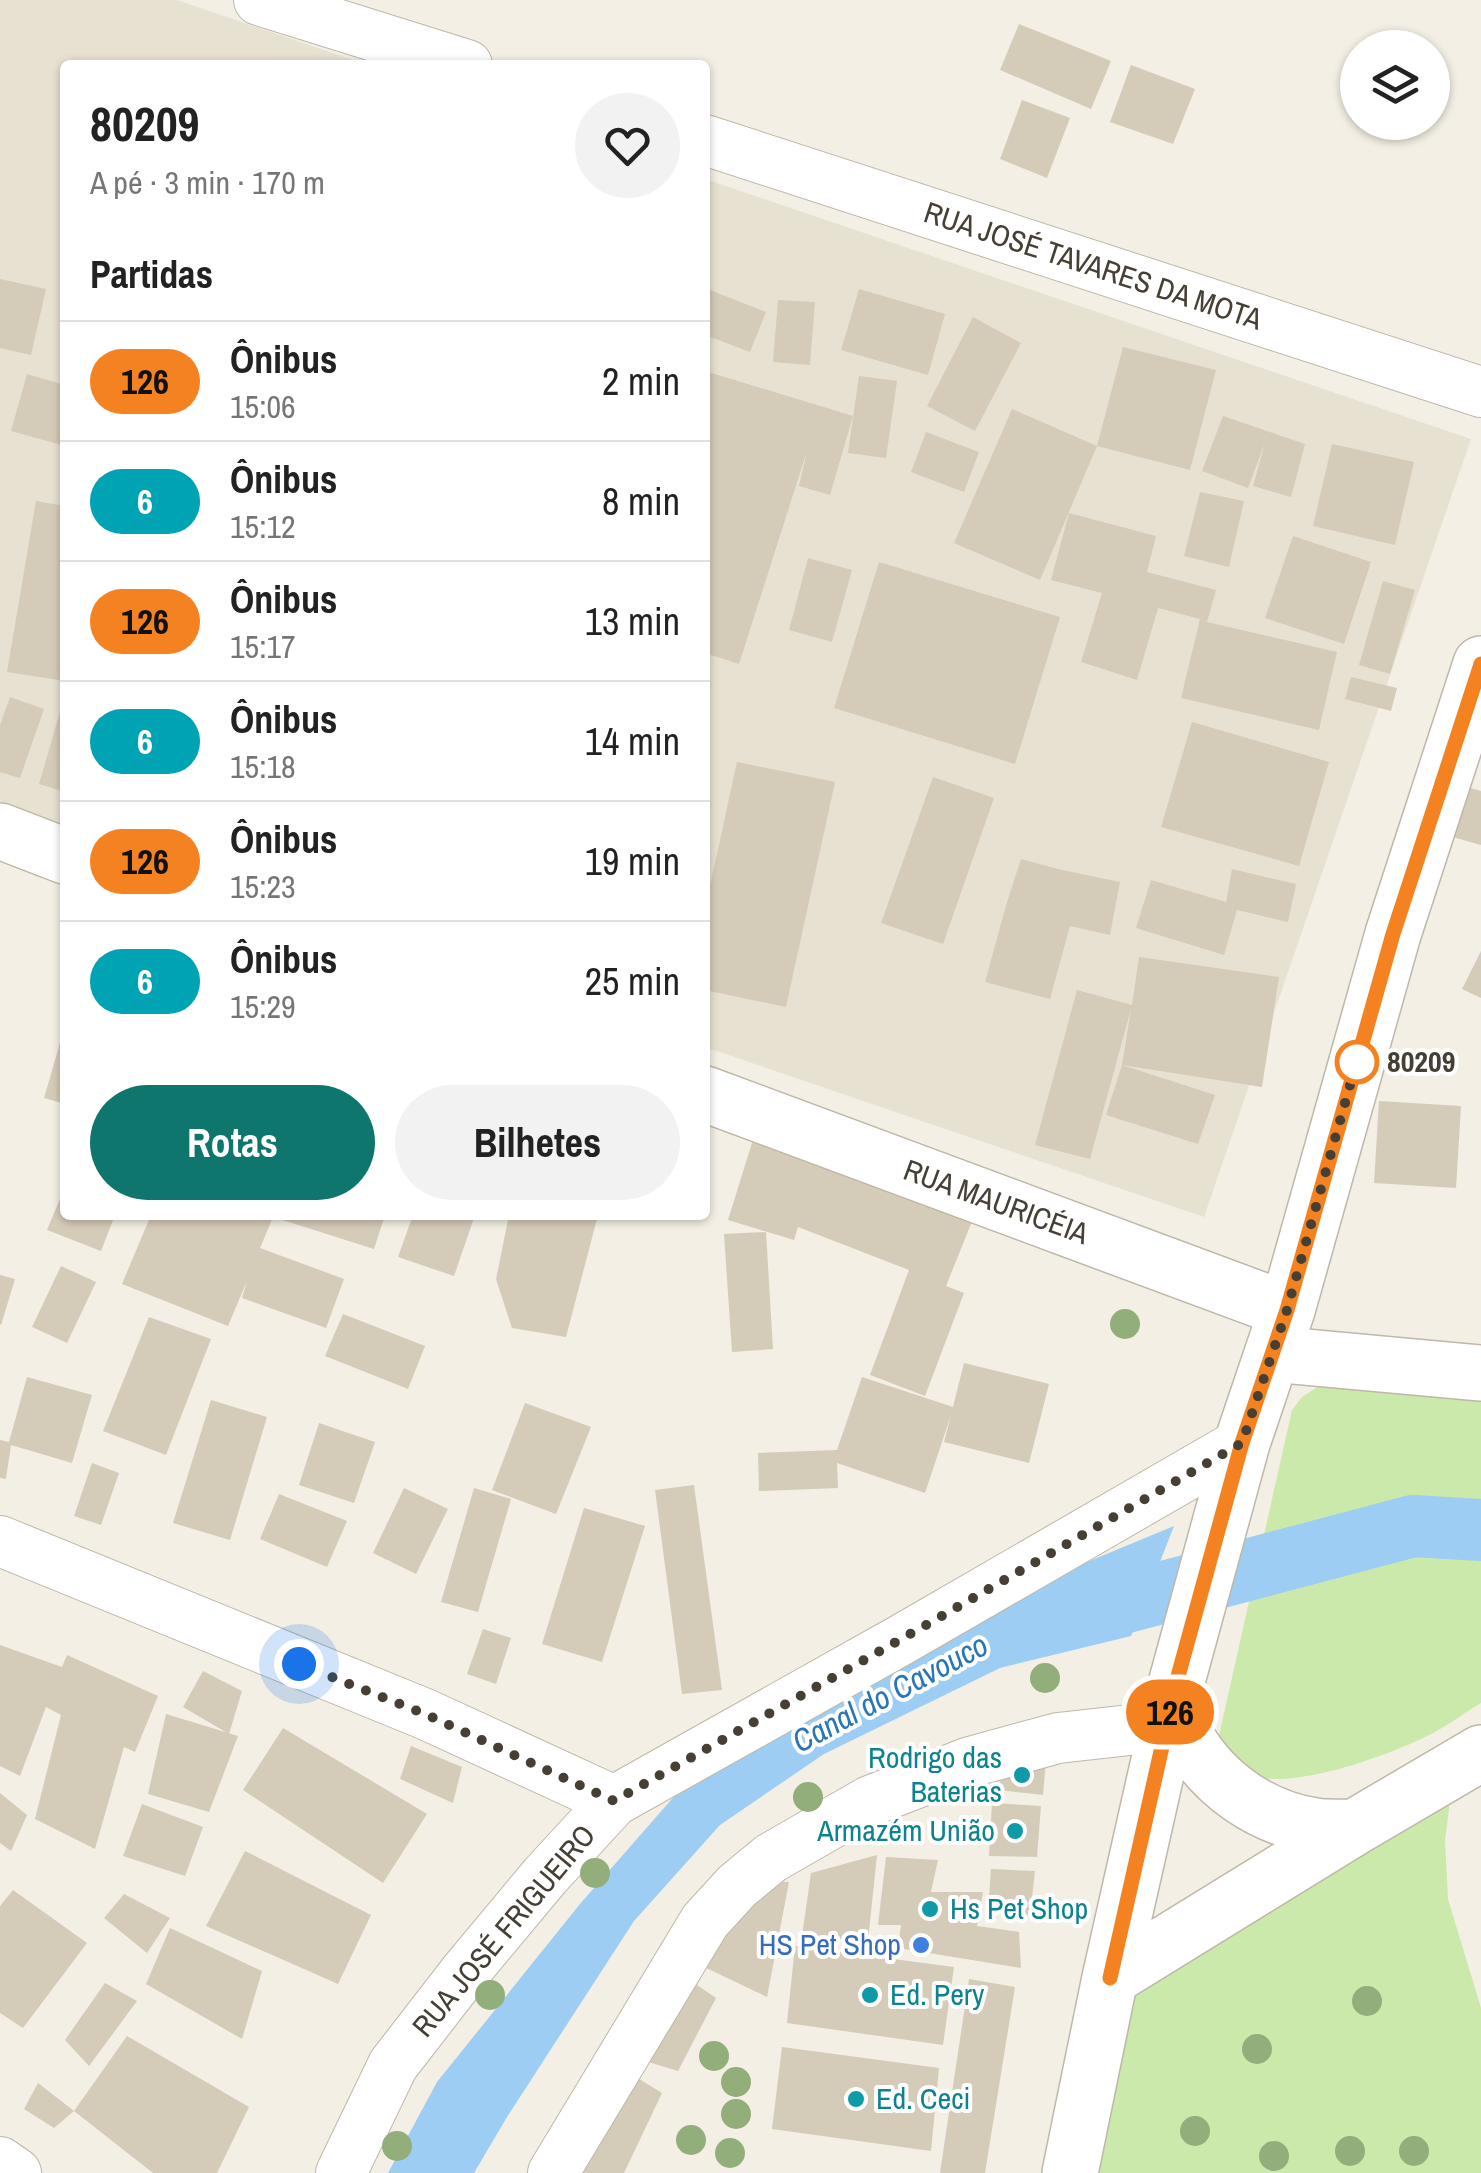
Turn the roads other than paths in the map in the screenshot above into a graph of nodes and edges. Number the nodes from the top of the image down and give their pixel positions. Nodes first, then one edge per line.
1 (259, 0) edge
2 (451, 60) edge
3 (710, 142) edge
4 (1481, 392) edge
5 (1481, 664) edge
6 (0, 832) edge
7 (60, 854) edge
8 (710, 1096) edge
9 (1279, 1332) junction
10 (1481, 1372) edge
11 (1237, 1462) junction
12 (0, 1541) edge
13 (1172, 1703) junction
14 (1481, 1753) edge
15 (614, 1801) junction
16 (1355, 1827) junction
17 (1110, 1978) junction
18 (0, 2162) edge
19 (16, 2173) edge
20 (341, 2173) edge
21 (552, 2173) edge
22 (1070, 2173) edge

1 - 2 street
3 - 4 street, RUA JOSÉ TAVARES DA MOTA
5 - 9 street
6 - 7 street
8 - 9 street, RUA MAURICÉIA
9 - 10 street, RUA MAURICÉIA
9 - 11 street
11 - 13 street
11 - 15 street, RUA JOSÉ FRIGUEIRO
12 - 15 street
13 - 16 street
13 - 17 street
13 - 21 street
14 - 16 street
15 - 20 street, RUA JOSÉ FRIGUEIRO
16 - 17 street
17 - 22 street
18 - 19 street

